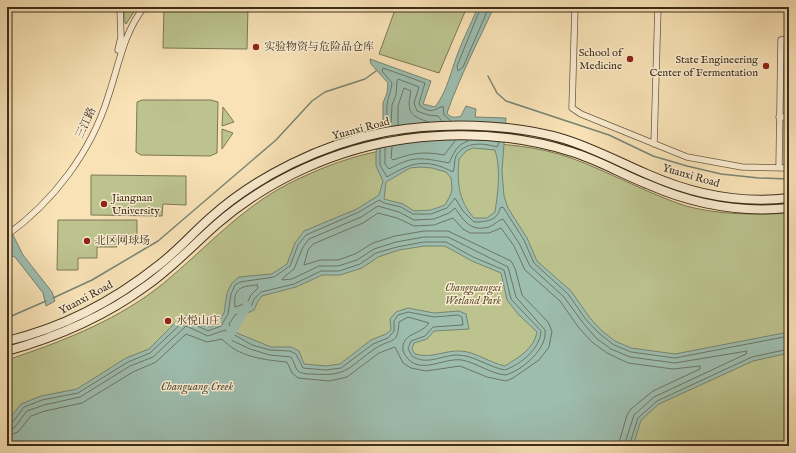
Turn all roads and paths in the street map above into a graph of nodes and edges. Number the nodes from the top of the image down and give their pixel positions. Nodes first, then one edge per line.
1 (120, 7) edge
2 (144, 7) edge
3 (575, 7) edge
4 (658, 7) edge
5 (789, 39) edge
6 (116, 66) junction
7 (779, 117) junction
8 (789, 117) edge
9 (654, 144) junction
10 (779, 167) junction
11 (789, 168) edge
12 (789, 198) edge
13 (789, 208) edge
14 (7, 235) edge
15 (7, 341) edge
16 (7, 351) edge

1 - 6 street
2 - 6 street, 三江路
3 - 9 street
4 - 9 street
5 - 7 street
6 - 14 street, 三江路
7 - 8 street
7 - 10 street
9 - 10 street
10 - 11 street
12 - 15 main road, Yuanxi Road
13 - 16 main road, Yuanxi Road

